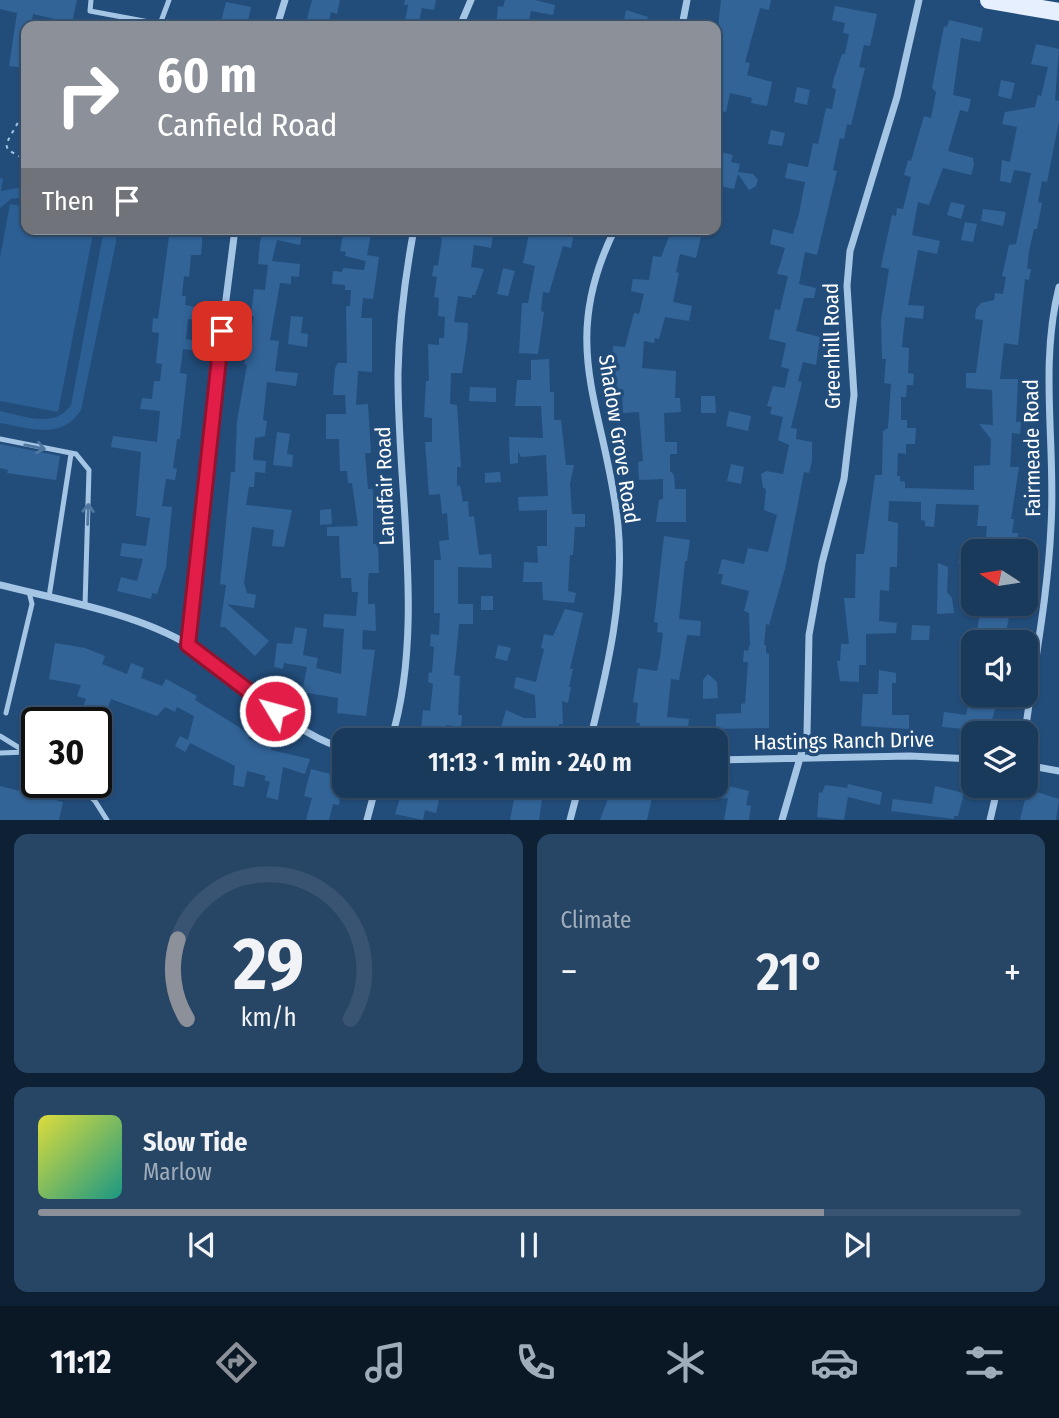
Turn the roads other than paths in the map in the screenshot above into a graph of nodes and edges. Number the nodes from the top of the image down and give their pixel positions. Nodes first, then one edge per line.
1 (91, 0) edge
2 (169, 0) edge
3 (285, 0) edge
4 (471, 0) edge
5 (687, 0) edge
6 (919, 0) edge
7 (989, 0) edge
8 (1059, 12) edge
9 (143, 21) edge
10 (163, 21) edge
11 (279, 21) edge
12 (462, 21) edge
13 (683, 21) edge
14 (234, 235) edge
15 (413, 235) edge
16 (612, 235) edge
17 (1059, 287) edge
18 (0, 439) edge
19 (71, 454) junction
20 (0, 585) edge
21 (29, 592) junction
22 (49, 597) junction
23 (85, 606) junction
24 (188, 645) junction
25 (6, 713) dead end
26 (1027, 721) edge
27 (393, 728) edge
28 (593, 728) edge
29 (0, 736) edge
30 (332, 742) edge
31 (21, 749) edge
32 (0, 752) edge
33 (21, 752) edge
34 (800, 758) junction
35 (961, 758) edge
36 (728, 760) edge
37 (1038, 767) edge
38 (1059, 771) edge
39 (92, 798) edge
40 (373, 798) edge
41 (576, 798) edge
42 (995, 798) edge
43 (107, 820) edge
44 (367, 820) edge
45 (570, 820) edge
46 (782, 820) edge
47 (990, 820) edge

1 - 9 lane
2 - 10 lane
3 - 11 street
4 - 12 street
5 - 13 street
6 - 34 street, Greenhill Road
7 - 8 main road
14 - 24 street
15 - 27 street, Landfair Road
16 - 28 street, Shadow Grove Road
17 - 26 street, Fairmeade Road
18 -> 19 lane
19 - 22 lane
23 -> 19 lane
20 - 21 street
21 - 22 street
21 - 25 lane
22 - 23 street
23 - 24 street
24 - 30 street
29 - 31 lane
32 - 33 lane
34 - 35 street, Hastings Ranch Drive
34 - 36 street, Hastings Ranch Drive
34 - 46 street, Greenhill Road
37 - 38 street
39 - 43 lane
40 - 44 street
41 - 45 street
42 - 47 street

